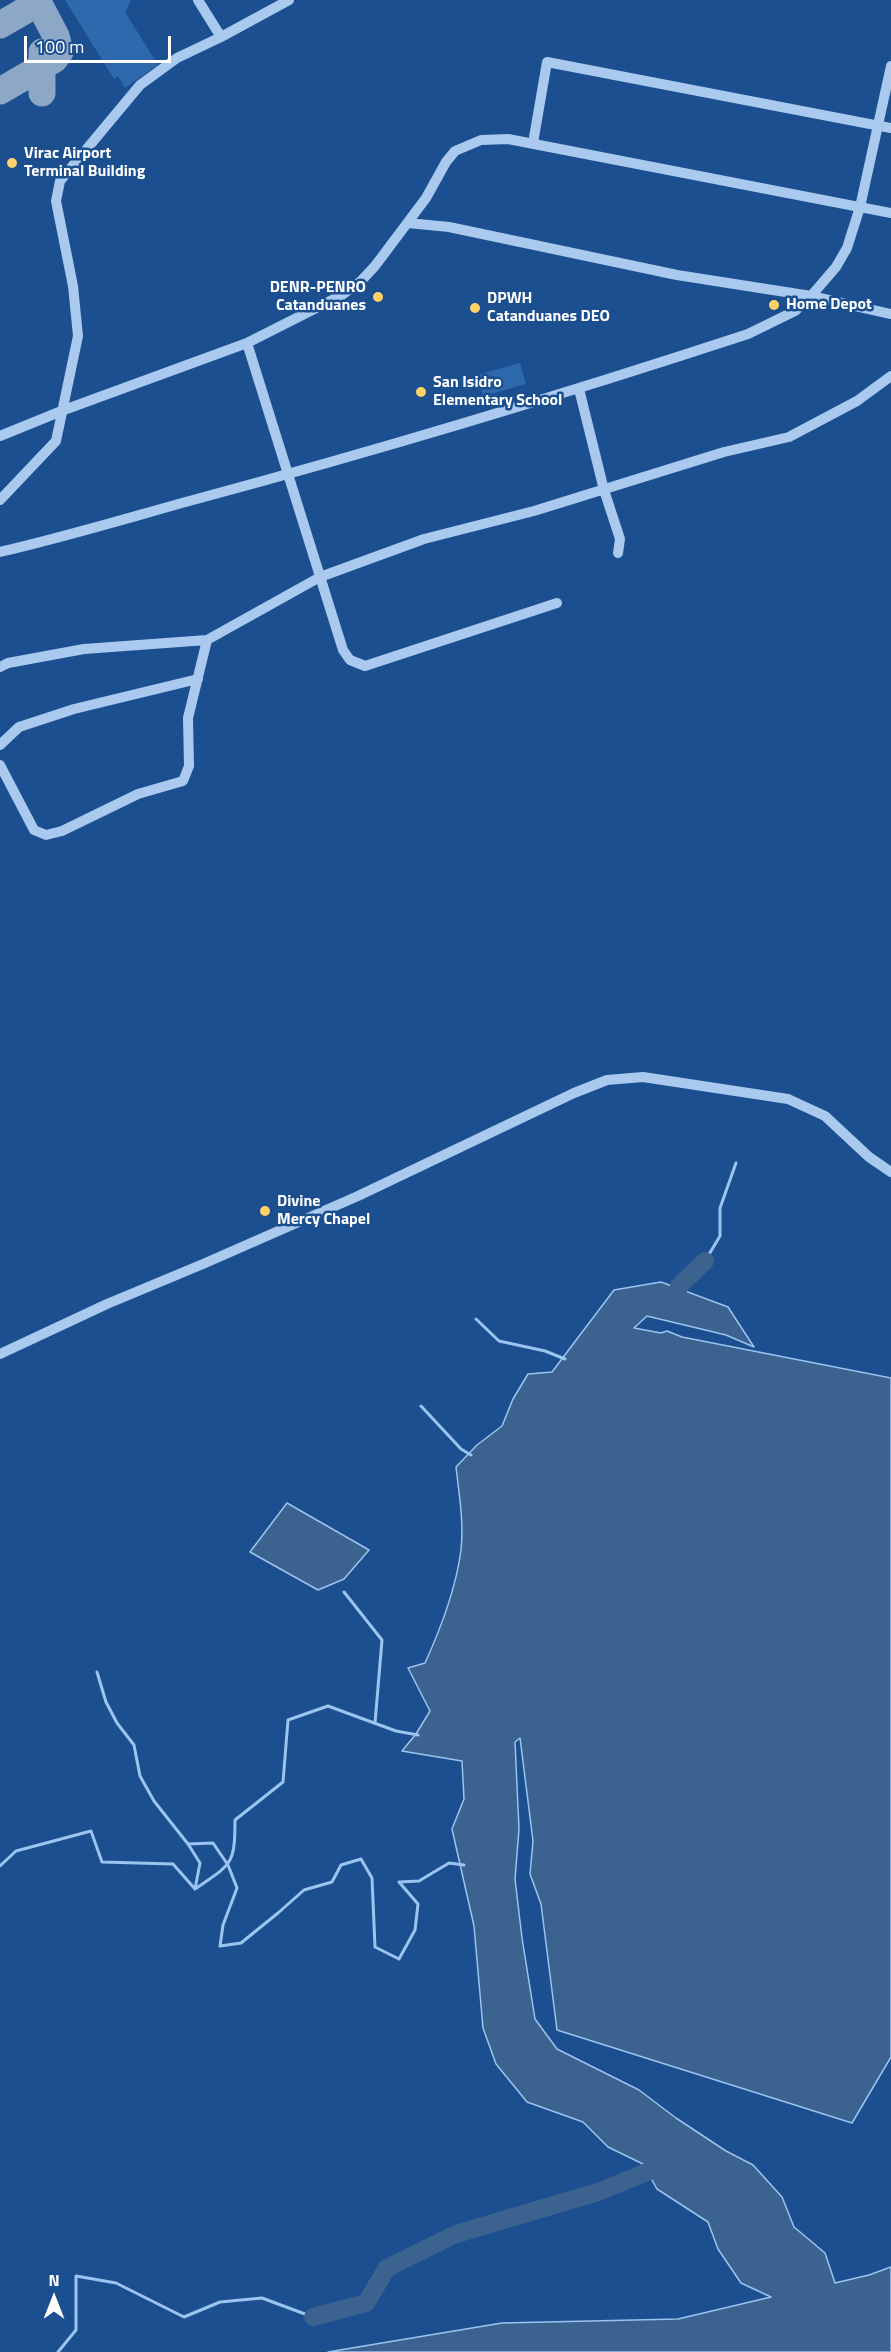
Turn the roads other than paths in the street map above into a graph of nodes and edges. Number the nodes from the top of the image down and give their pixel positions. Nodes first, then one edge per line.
1 (198, 0) edge
2 (289, 0) edge
3 (221, 37) junction
4 (891, 66) edge
5 (879, 125) junction
6 (891, 128) edge
7 (533, 143) junction
8 (860, 207) junction
9 (891, 213) edge
10 (408, 223) junction
11 (811, 296) junction
12 (891, 314) edge
13 (247, 343) junction
14 (891, 376) edge
15 (579, 389) junction
16 (64, 410) junction
17 (0, 436) edge
18 (287, 475) junction
19 (604, 490) junction
20 (0, 500) edge
21 (0, 552) edge
22 (618, 553) dead end
23 (320, 577) junction
24 (558, 603) dead end
25 (207, 640) junction
26 (0, 667) edge
27 (198, 679) junction
28 (0, 745) edge
29 (0, 765) edge
30 (891, 1172) edge
31 (0, 1354) edge

1 - 3 street
2 - 3 street
3 - 16 street
4 - 5 street
5 - 6 street
5 - 7 street
5 - 8 street
7 - 8 street
7 - 10 street
8 - 9 street
8 - 11 street
10 - 11 street
10 - 13 street
11 - 12 street
11 - 15 street
13 - 16 street
13 - 18 street
14 - 19 street
15 - 18 street
15 - 19 street
16 - 17 street
16 - 20 street
18 - 21 street
18 - 23 street
19 - 22 street
19 - 23 street
23 - 24 street
23 - 25 street
25 - 26 street
25 - 27 street
27 - 28 street
27 - 29 street
30 - 31 street

